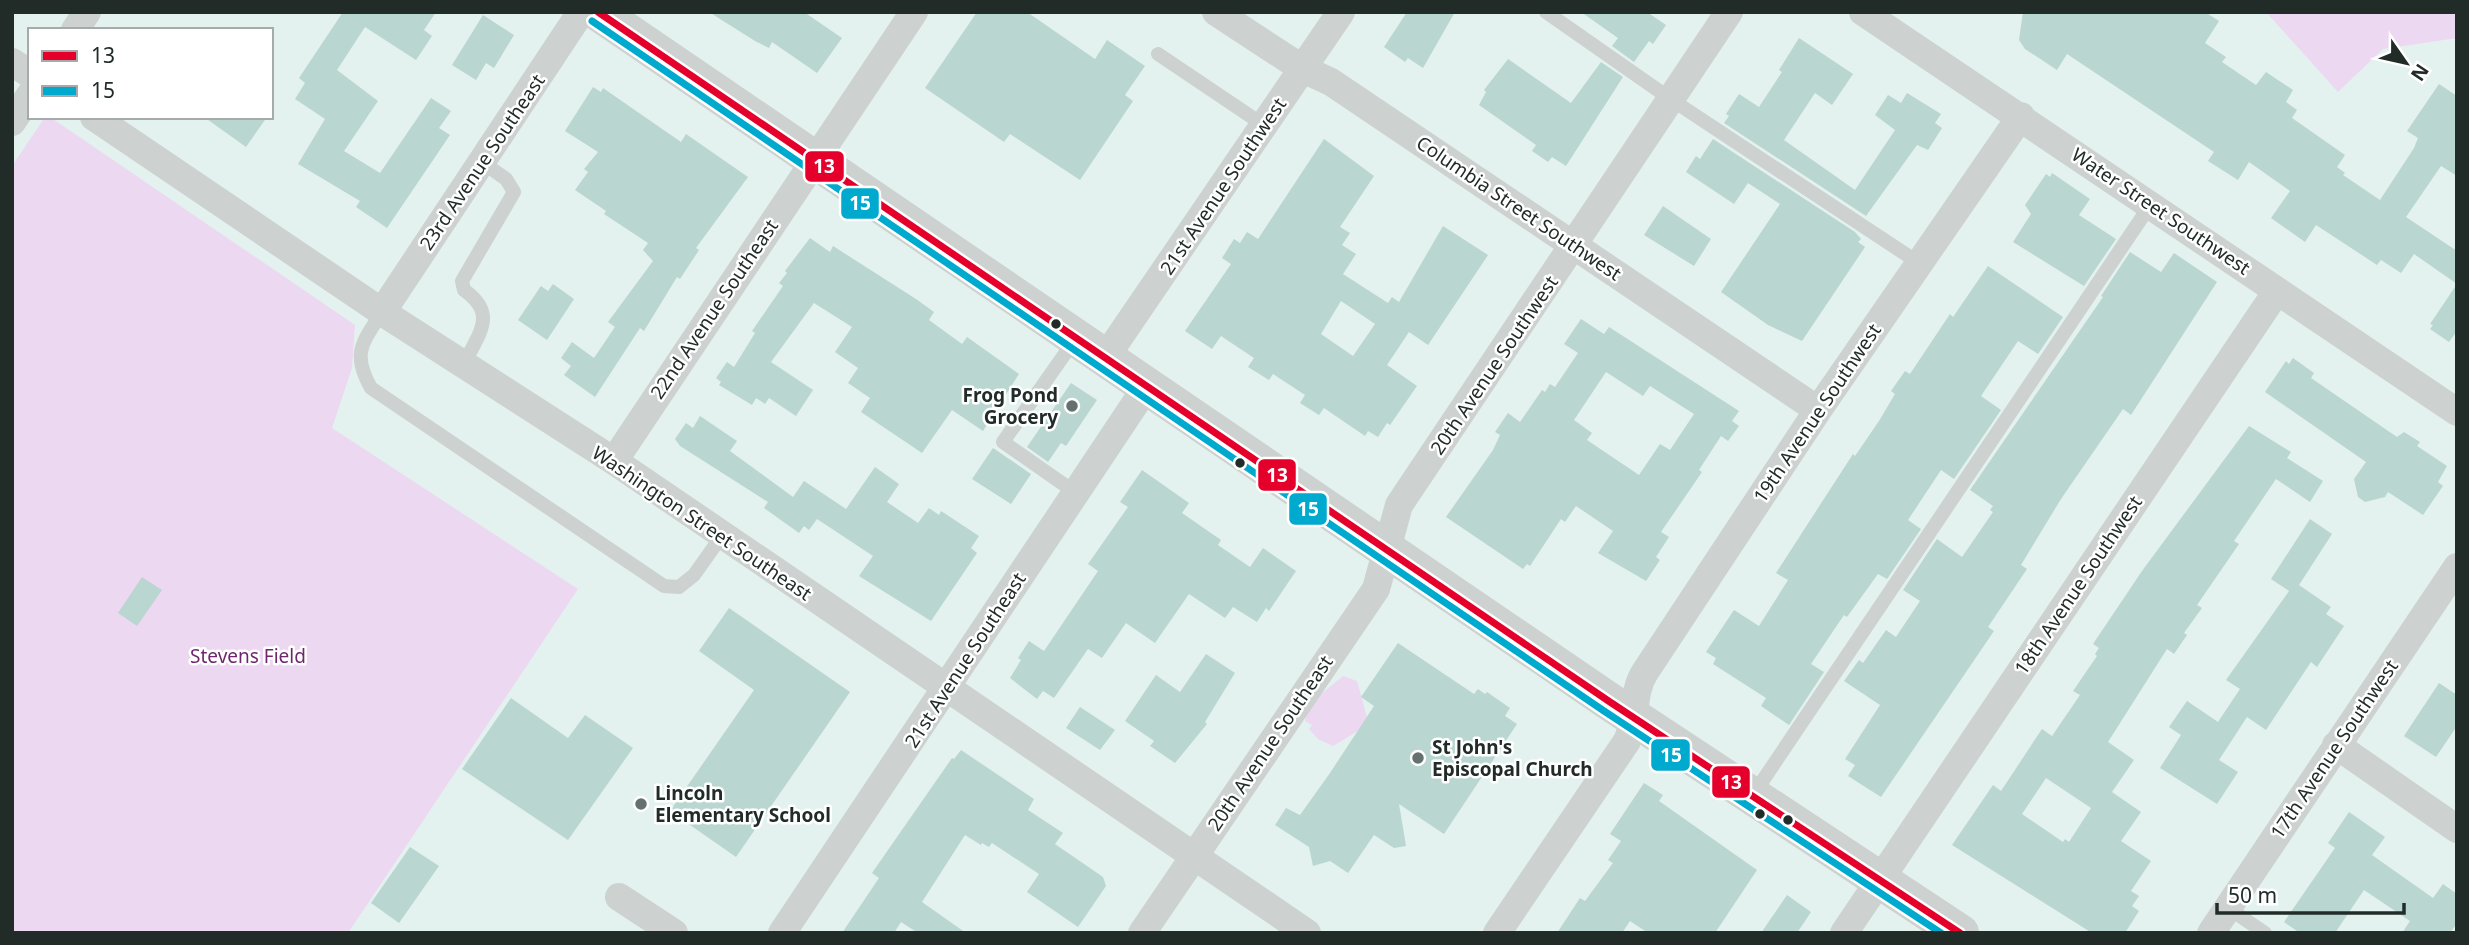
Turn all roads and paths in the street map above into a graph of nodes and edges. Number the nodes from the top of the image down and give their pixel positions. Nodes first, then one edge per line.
1 (87, 12) edge
2 (581, 12) edge
3 (598, 12) edge
4 (914, 12) edge
5 (1216, 12) edge
6 (1341, 12) edge
7 (1546, 12) edge
8 (1729, 12) edge
9 (1863, 12) edge
10 (76, 28) edge
11 (1158, 54) dead end
12 (12, 62) edge
13 (1303, 69) junction
14 (28, 73) edge
15 (28, 98) edge
16 (1672, 100) junction
17 (2021, 116) junction
18 (97, 119) edge
19 (12, 122) edge
20 (1265, 126) junction
21 (816, 158) junction
22 (482, 162) junction
23 (2151, 204) junction
24 (1576, 246) junction
25 (1919, 263) junction
26 (2277, 291) junction
27 (383, 312) junction
28 (1091, 348) junction
29 (464, 364) junction
30 (1147, 386) junction
31 (1818, 410) junction
32 (2457, 412) edge
33 (614, 461) junction
34 (1076, 493) junction
35 (721, 537) junction
36 (1388, 548) junction
37 (2457, 567) edge
38 (945, 689) junction
39 (1635, 718) junction
40 (2336, 745) junction
41 (1752, 797) junction
42 (2457, 829) edge
43 (1193, 856) junction
44 (1881, 880) junction
45 (619, 897) dead end
46 (2228, 908) junction
47 (674, 933) edge
48 (782, 933) edge
49 (1142, 933) edge
50 (1307, 933) edge
51 (1497, 933) edge
52 (1844, 933) edge
53 (1959, 933) edge
54 (2211, 933) edge
55 (2264, 933) edge

1 - 10 street
2 - 22 street, 23rd Avenue Southeast
3 - 21 main road
4 - 21 street, 22nd Avenue Southeast
5 - 13 street, Columbia Street Southwest
6 - 13 street, 21st Avenue Southwest
7 - 16 lane
8 - 16 street, 20th Avenue Southwest
9 - 17 street, Water Street Southwest
11 - 20 lane
12 - 14 street
13 - 20 street, 21st Avenue Southwest
13 - 24 street, Columbia Street Southwest
15 - 19 street
16 - 24 street, 20th Avenue Southwest
16 - 25 lane
17 - 23 street, Water Street Southwest
17 - 25 street, 19th Avenue Southwest
18 - 27 street, Washington Street Southeast
20 - 28 street, 21st Avenue Southwest
21 - 28 main road
21 - 33 street, 22nd Avenue Southeast
22 - 27 street, 23rd Avenue Southeast
22 - 29 lane
23 - 26 street, Water Street Southwest
23 - 41 lane
24 - 31 street, Columbia Street Southwest
24 - 36 street, 20th Avenue Southwest
25 - 31 street, 19th Avenue Southwest
26 - 32 street, Water Street Southwest
26 - 44 street, 18th Avenue Southwest
27 - 29 street, Washington Street Southeast
27 - 35 lane
28 - 30 main road
28 - 34 lane
29 - 33 street, Washington Street Southeast
30 - 34 street, 21st Avenue Southeast
30 - 36 main road
31 - 39 street, 19th Avenue Southwest
33 - 35 street, Washington Street Southeast
34 - 38 street, 21st Avenue Southeast
35 - 38 street, Washington Street Southeast
36 - 39 main road
36 - 43 street, 20th Avenue Southeast
37 - 40 street, 17th Avenue Southwest
38 - 43 street, Washington Street Southeast
38 - 48 street, 21st Avenue Southeast
39 - 41 main road
39 - 51 street, 19th Avenue Southwest
40 - 42 street
40 - 46 street, 17th Avenue Southwest
41 - 44 main road
43 - 49 street, 20th Avenue Southeast
43 - 50 street, Washington Street Southeast
44 - 52 street, 18th Avenue Southwest
44 - 53 main road
45 - 47 street
46 - 54 street, 17th Avenue Southwest
46 - 55 lane

